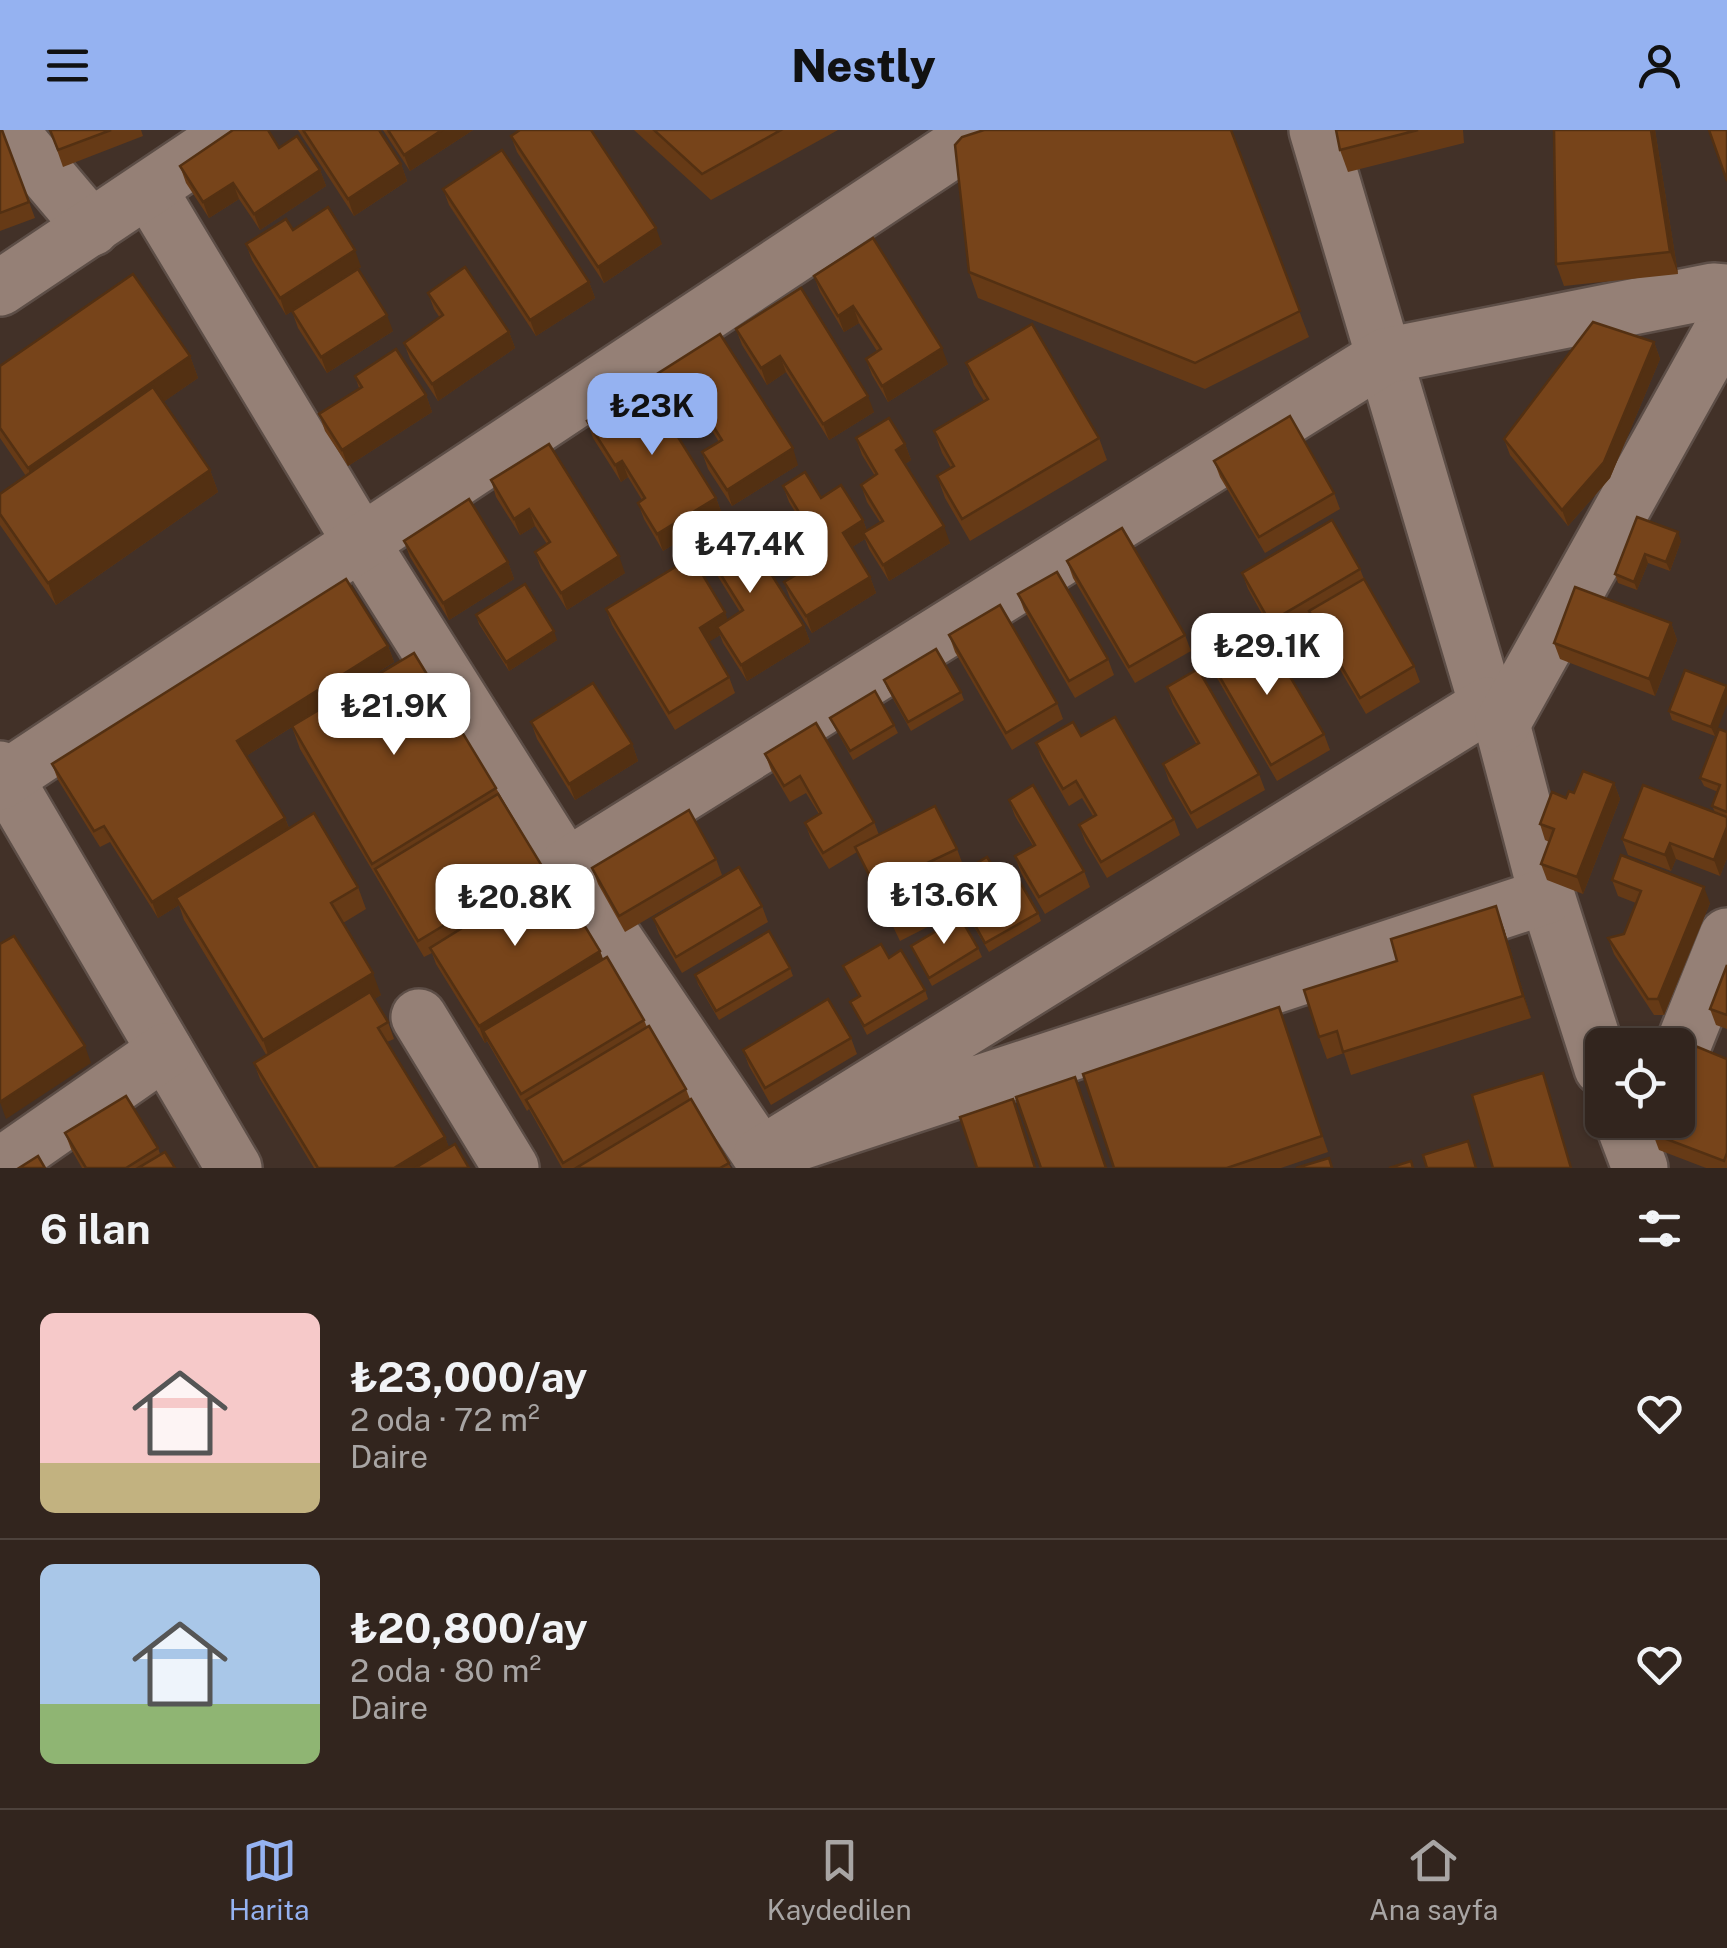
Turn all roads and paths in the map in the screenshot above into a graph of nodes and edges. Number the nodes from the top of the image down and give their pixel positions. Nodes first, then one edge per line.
1 (9, 130) edge
2 (236, 130) edge
3 (983, 130) edge
4 (1317, 130) edge
5 (150, 190) junction
6 (92, 228) junction
7 (0, 288) edge
8 (1727, 292) edge
9 (1727, 321) edge
10 (1385, 356) junction
11 (362, 542) junction
12 (1494, 715) junction
13 (2, 777) edge
14 (566, 867) junction
15 (1547, 896) junction
16 (1727, 936) edge
17 (419, 1016) dead end
18 (1589, 1028) edge
19 (1690, 1028) edge
20 (165, 1051) junction
21 (765, 1161) edge
22 (0, 1166) edge
23 (234, 1168) edge
24 (511, 1168) edge

1 - 6 street
2 - 5 street
3 - 11 street
4 - 10 street
5 - 6 street
5 - 11 street
6 - 7 street
8 - 10 street
9 - 12 street
10 - 12 street
10 - 14 street
11 - 13 street
11 - 14 street
12 - 15 street
12 - 21 street
13 - 20 street
14 - 21 street
15 - 18 street
15 - 21 street
16 - 19 street
17 - 24 street
20 - 22 street
20 - 23 street

